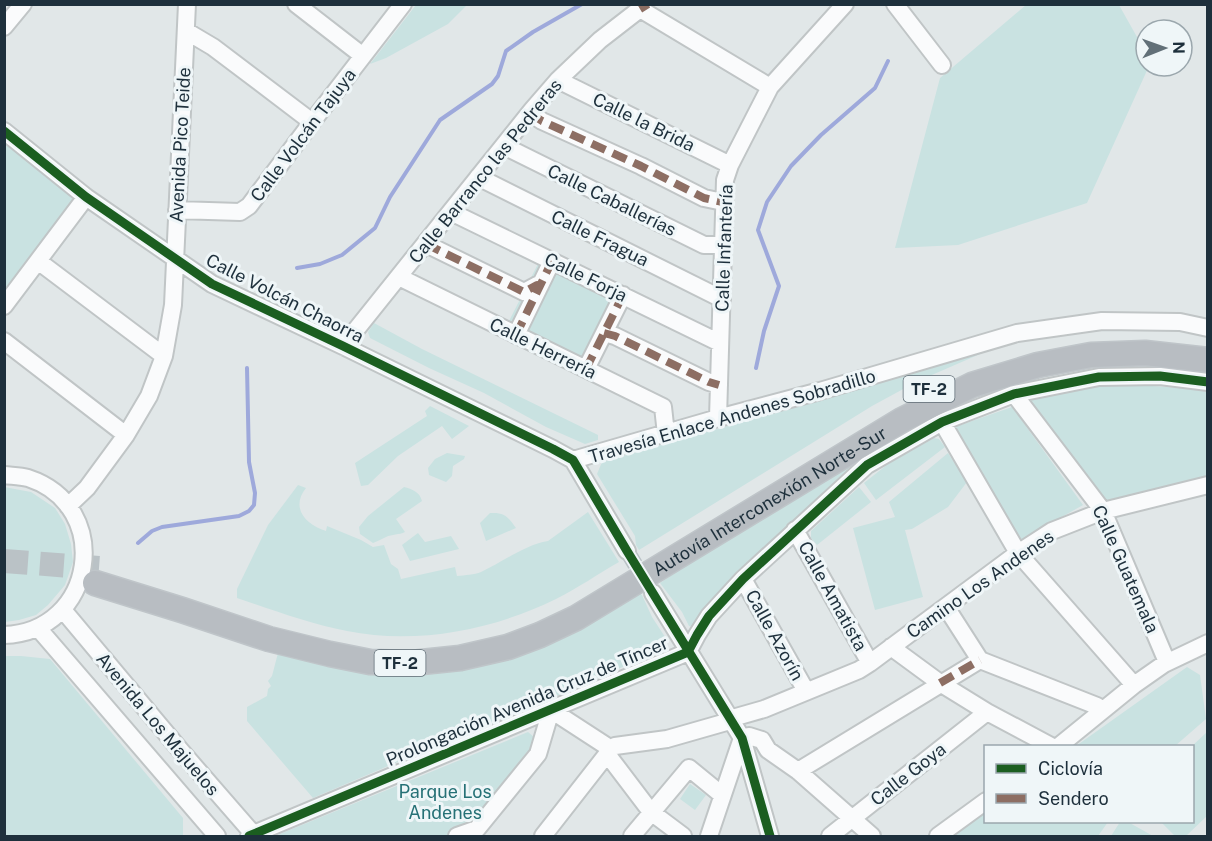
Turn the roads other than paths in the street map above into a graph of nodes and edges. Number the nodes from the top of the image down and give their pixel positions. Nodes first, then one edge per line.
1 (23, 4) edge
2 (187, 4) edge
3 (296, 4) edge
4 (403, 4) edge
5 (845, 4) edge
6 (895, 4) edge
7 (4, 27) edge
8 (186, 31) junction
9 (363, 56) junction
10 (942, 65) dead end
11 (558, 80) junction
12 (770, 87) junction
13 (530, 113) junction
14 (312, 122) junction
15 (4, 131) edge
16 (504, 146) junction
17 (730, 165) junction
18 (478, 177) junction
19 (86, 196) junction
20 (723, 202) junction
21 (177, 210) junction
22 (452, 212) junction
23 (426, 244) junction
24 (723, 245) junction
25 (175, 257) junction
26 (38, 261) junction
27 (552, 261) junction
28 (399, 277) junction
29 (540, 286) junction
30 (623, 296) junction
31 (722, 298) junction
32 (4, 306) edge
33 (1208, 328) edge
34 (604, 333) junction
35 (516, 335) junction
36 (4, 341) edge
37 (720, 343) junction
38 (343, 346) junction
39 (1208, 346) edge
40 (164, 356) junction
41 (1208, 360) edge
42 (586, 369) junction
43 (1208, 382) edge
44 (719, 385) junction
45 (1014, 394) junction
46 (718, 418) junction
47 (942, 422) junction
48 (666, 434) junction
49 (126, 435) junction
50 (573, 460) junction
51 (4, 475) edge
52 (1208, 485) edge
53 (68, 506) junction
54 (1103, 511) junction
55 (795, 530) junction
56 (627, 551) tunnel mouth
57 (1018, 553) junction
58 (743, 579) junction
59 (653, 593) tunnel mouth
60 (946, 607) junction
61 (63, 610) junction
62 (38, 628) junction
63 (4, 635) edge
64 (1208, 644) edge
65 (891, 647) junction
66 (688, 652) junction
67 (980, 660) junction
68 (1167, 662) junction
69 (870, 663) junction
70 (940, 683) junction
71 (1134, 685) junction
72 (806, 691) junction
73 (764, 709) junction
74 (550, 710) junction
75 (1101, 711) junction
76 (987, 712) junction
77 (730, 721) junction
78 (741, 738) junction
79 (1047, 745) edge
80 (1061, 745) edge
81 (768, 750) junction
82 (609, 752) junction
83 (731, 771) junction
84 (798, 771) junction
85 (722, 795) junction
86 (761, 801) junction
87 (984, 802) edge
88 (651, 812) junction
89 (851, 819) junction
90 (482, 833) edge
91 (253, 836) edge
92 (218, 837) edge
93 (457, 837) edge
94 (543, 837) edge
95 (632, 837) edge
96 (683, 837) edge
97 (709, 837) edge
98 (770, 837) edge
99 (830, 837) edge
100 (872, 837) edge
101 (938, 837) edge

1 - 7 street
2 - 8 street, Avenida Pico Teide
3 - 9 street
4 - 9 street, Calle Volcán Tajuya
5 - 12 street, Calle Infantería
6 - 10 street
8 - 14 street
8 - 21 street, Avenida Pico Teide
9 - 14 street, Calle Volcán Tajuya
11 - 12 street, Calle Barranco las Pedreras
11 - 13 street, Calle Barranco las Pedreras
11 - 17 street, Calle la Brida
12 - 17 street, Calle Infantería
13 - 16 street, Calle Barranco las Pedreras
13 - 20 street
14 - 21 street, Calle Volcán Tajuya
15 - 19 street, Calle Volcán Chaorra
16 - 18 street, Calle Barranco las Pedreras
16 - 24 street, Calle Caballerías
17 - 20 street, Calle Infantería
18 - 22 street, Calle Barranco las Pedreras
18 - 31 street, Calle Fragua
19 - 25 street, Calle Volcán Chaorra
19 - 26 street
20 - 24 street, Calle Infantería
21 - 25 street, Avenida Pico Teide
22 - 23 street, Calle Barranco las Pedreras
22 - 27 street, Calle Forja
23 - 28 street, Calle Barranco las Pedreras
23 - 29 street
24 - 31 street, Calle Infantería
25 - 38 street, Calle Volcán Chaorra
25 - 40 street, Avenida Pico Teide
26 - 32 street
26 - 40 street
27 - 29 street
27 - 30 street, Calle Forja
28 - 35 street, Calle Herrería
28 - 38 street, Calle Barranco las Pedreras
29 - 35 street
30 - 34 street
30 - 37 street, Calle Forja
31 - 37 street, Calle Infantería
33 - 46 street, Travesía Enlace Andenes Sobradillo
34 - 42 street
34 - 44 street
35 - 42 street, Calle Herrería
36 - 49 street
37 - 44 street, Calle Infantería
38 - 50 street, Calle Volcán Chaorra
39 - 41 highway, Autovía Interconexión Norte-Sur / TF-2
40 - 49 street, Avenida Pico Teide
42 - 48 street, Calle Herrería
43 - 45 street
44 - 46 street, Calle Infantería
45 - 47 street, Prolongación Avenida Cruz de Tíncer
45 - 54 street, Calle Guatemala
46 - 48 street, Travesía Enlace Andenes Sobradillo
47 - 55 street, Prolongación Avenida Cruz de Tíncer
47 - 57 street
48 - 50 street, Travesía Enlace Andenes Sobradillo
49 - 53 street, Avenida Pico Teide
50 - 56 street
51 - 53 street
52 - 54 street, Camino Los Andenes
53 - 61 street
54 - 57 street, Camino Los Andenes
54 - 68 street, Calle Guatemala
55 - 58 street, Prolongación Avenida Cruz de Tíncer
55 - 69 street, Calle Amatista
57 - 60 street, Camino Los Andenes
57 - 71 street
58 - 66 street, Prolongación Avenida Cruz de Tíncer
58 - 72 street, Calle Azorín
59 - 66 street
60 - 65 street, Camino Los Andenes
60 - 67 street
61 - 62 street
61 - 91 street, Avenida Los Majuelos
62 - 63 street
62 - 92 street, Avenida Los Majuelos
64 - 68 street
65 - 69 street, Camino Los Andenes
65 - 70 street
66 - 74 street, Prolongación Avenida Cruz de Tíncer
66 - 77 street
67 - 70 street
67 - 75 street
68 - 71 street
69 - 72 street, Camino Los Andenes
70 - 76 street
70 - 84 street
71 - 75 street
72 - 73 street, Camino Los Andenes
73 - 77 street, Camino Los Andenes
73 - 78 street, Camino Los Andenes
74 - 82 street
74 - 90 street
74 - 91 street, Prolongación Avenida Cruz de Tíncer
75 - 80 street
76 - 79 street
76 - 89 street, Calle Goya
77 - 78 street
77 - 82 street, Camino Los Andenes
78 - 81 street
78 - 83 street, Camino Los Andenes
78 - 86 street
81 - 84 street
81 - 86 street
82 - 88 street
82 - 94 street
83 - 85 street, Camino Los Andenes
83 - 86 street
84 - 89 street
85 - 88 street
85 - 97 street, Camino Los Andenes
86 - 98 street
87 - 101 street
88 - 95 street
88 - 96 street
89 - 99 street, Calle Goya
89 - 100 street
90 - 93 street

